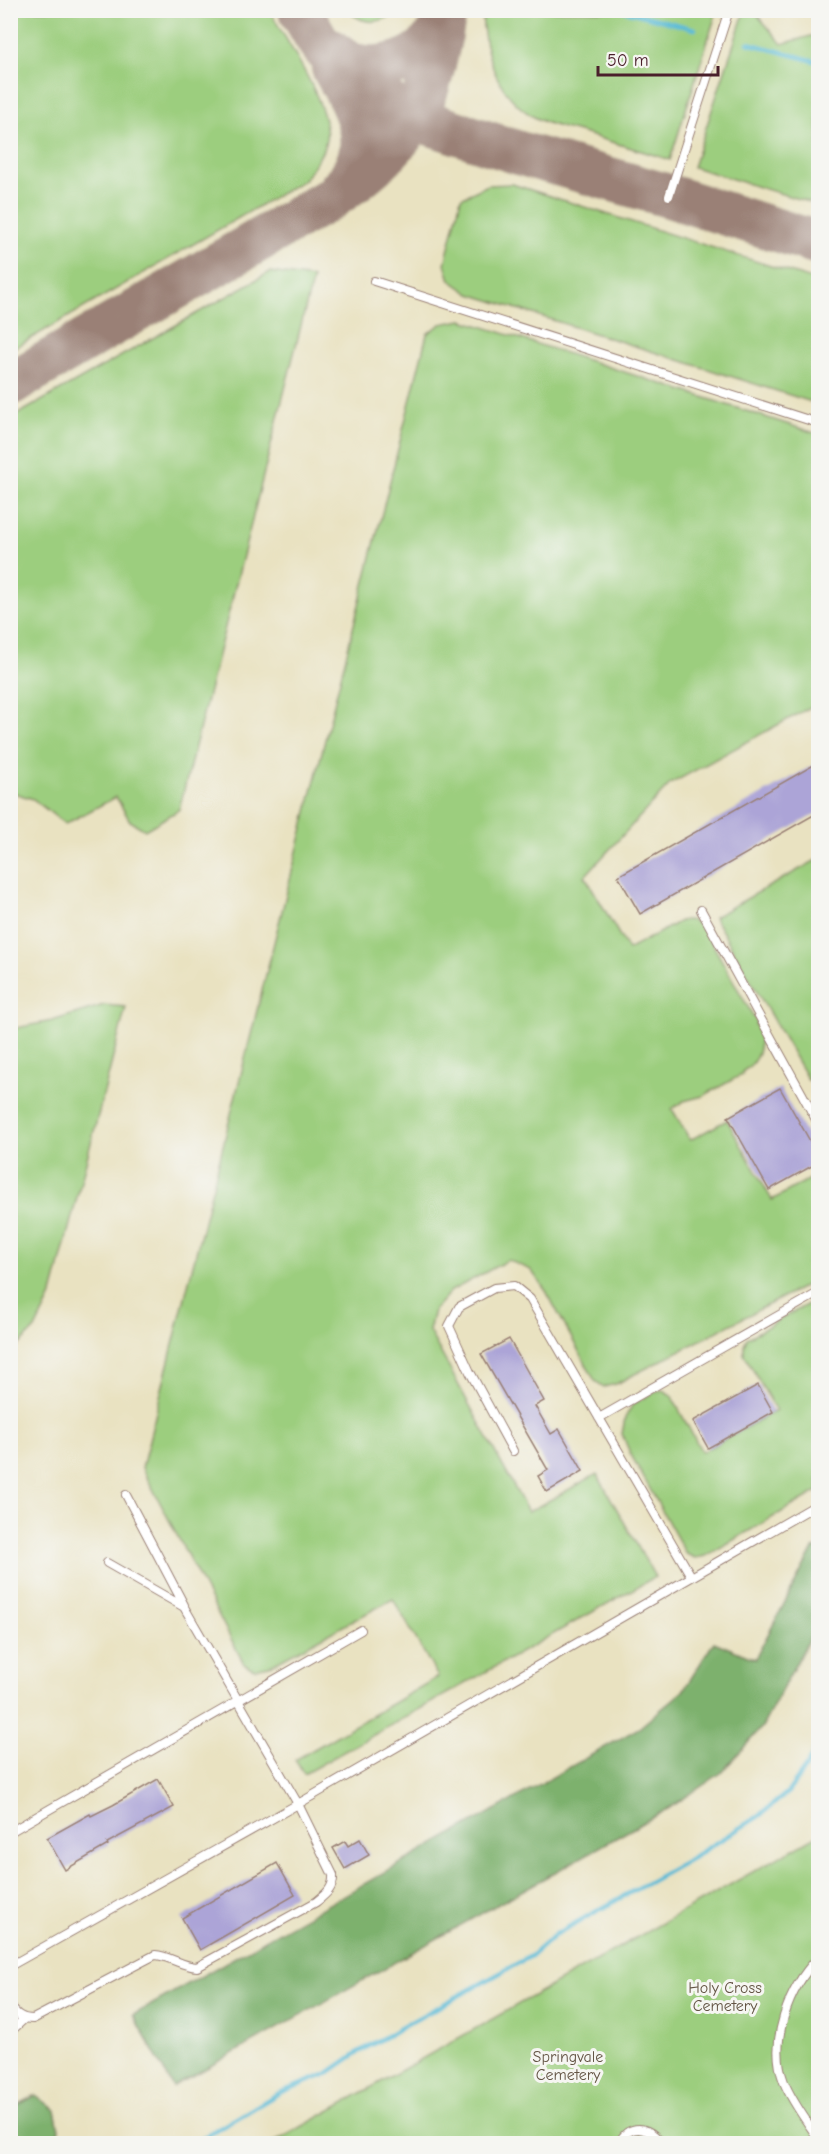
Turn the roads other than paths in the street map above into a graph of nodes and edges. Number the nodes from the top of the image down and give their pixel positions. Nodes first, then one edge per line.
1 (729, 10) edge
2 (669, 196) dead end
3 (374, 281) dead end
4 (819, 423) edge
5 (700, 910) dead end
6 (819, 1102) edge
7 (809, 1107) junction
8 (819, 1123) edge
9 (819, 1293) edge
10 (598, 1418) junction
11 (513, 1451) dead end
12 (126, 1495) dead end
13 (819, 1503) edge
14 (107, 1563) dead end
15 (691, 1576) junction
16 (184, 1606) junction
17 (361, 1630) dead end
18 (237, 1700) junction
19 (298, 1804) junction
20 (10, 1832) edge
21 (819, 1958) edge
22 (10, 1966) edge
23 (10, 2005) edge
24 (24, 2019) junction
25 (10, 2032) edge
26 (819, 2138) edge
27 (618, 2144) edge
28 (662, 2144) edge

1 - 2 lane
3 - 4 lane
5 - 7 lane
6 - 7 lane
7 - 8 lane
9 - 10 lane
10 - 11 lane
10 - 15 lane
12 - 16 lane
13 - 15 lane
14 - 16 lane
15 - 19 lane
16 - 18 lane
17 - 18 lane
18 - 19 lane
18 - 20 lane
19 - 22 lane
19 - 24 lane
21 - 26 lane
23 - 24 lane
24 - 25 lane
27 - 28 lane

